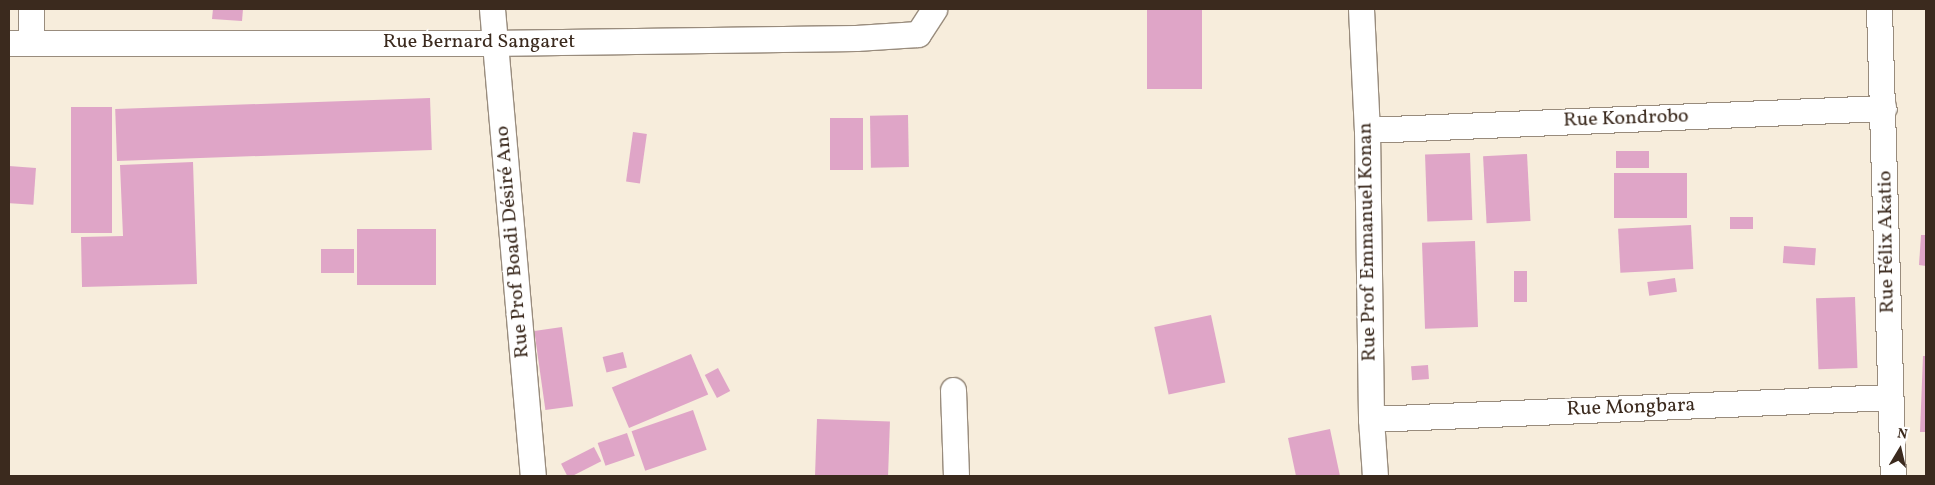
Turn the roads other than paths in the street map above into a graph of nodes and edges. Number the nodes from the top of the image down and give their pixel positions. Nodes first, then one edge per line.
1 (31, 9) edge
2 (492, 9) edge
3 (934, 9) edge
4 (1361, 9) edge
5 (1879, 9) edge
6 (20, 43) edge
7 (496, 43) junction
8 (1884, 108) junction
9 (1367, 130) junction
10 (954, 390) dead end
11 (1891, 397) junction
12 (1371, 419) junction
13 (533, 476) edge
14 (956, 476) edge
15 (1374, 476) edge
16 (1893, 476) edge

1 - 6 street
2 - 7 street, Rue Prof Boadi Désiré Ano
3 - 7 street, Rue Bernard Sangaret
4 - 9 street, Rue Prof Emmanuel Konan
5 - 8 street, Rue Félix Akatio
6 - 7 street, Rue Bernard Sangaret
7 - 13 street, Rue Prof Boadi Désiré Ano
8 - 9 street, Rue Kondrobo
8 - 11 street, Rue Félix Akatio
9 - 12 street, Rue Prof Emmanuel Konan
10 - 14 street
11 - 12 street, Rue Mongbara
11 - 16 street, Rue Félix Akatio
12 - 15 street, Rue Prof Emmanuel Konan

